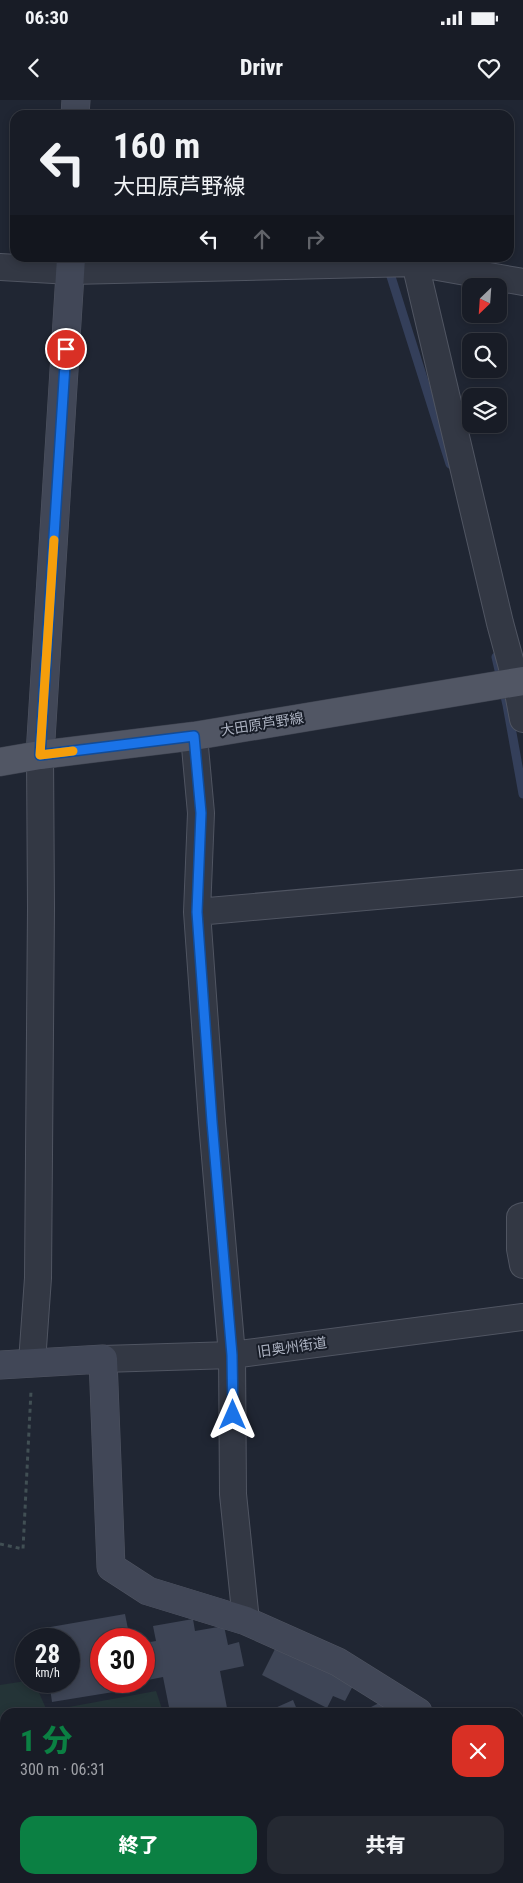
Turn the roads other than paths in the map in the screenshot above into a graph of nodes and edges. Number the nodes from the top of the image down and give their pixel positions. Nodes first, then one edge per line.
1 (415, 263) junction
2 (71, 264) edge
3 (0, 267) edge
4 (523, 282) edge
5 (520, 682) edge
6 (523, 719) edge
7 (194, 736) junction
8 (40, 755) junction
9 (0, 762) edge
10 (523, 883) edge
11 (197, 912) junction
12 (523, 1216) edge
13 (523, 1265) edge
14 (523, 1316) edge
15 (232, 1355) junction
16 (103, 1360) junction
17 (32, 1362) junction
18 (0, 1365) edge
19 (246, 1621) junction
20 (412, 1708) edge

1 - 2 street
1 - 4 street
1 - 5 street
2 - 3 street
2 - 8 street
5 - 6 street
5 - 7 main road, 大田原芦野線
7 - 8 main road, 大田原芦野線
7 - 11 street
8 - 9 main road, 大田原芦野線
8 - 17 street
10 - 11 street
11 - 15 street
12 - 13 street
14 - 15 street, 旧奥州街道
15 - 16 street, 旧奥州街道
15 - 19 street
16 - 17 street, 旧奥州街道
16 - 19 street
17 - 18 street, 旧奥州街道
19 - 20 street

